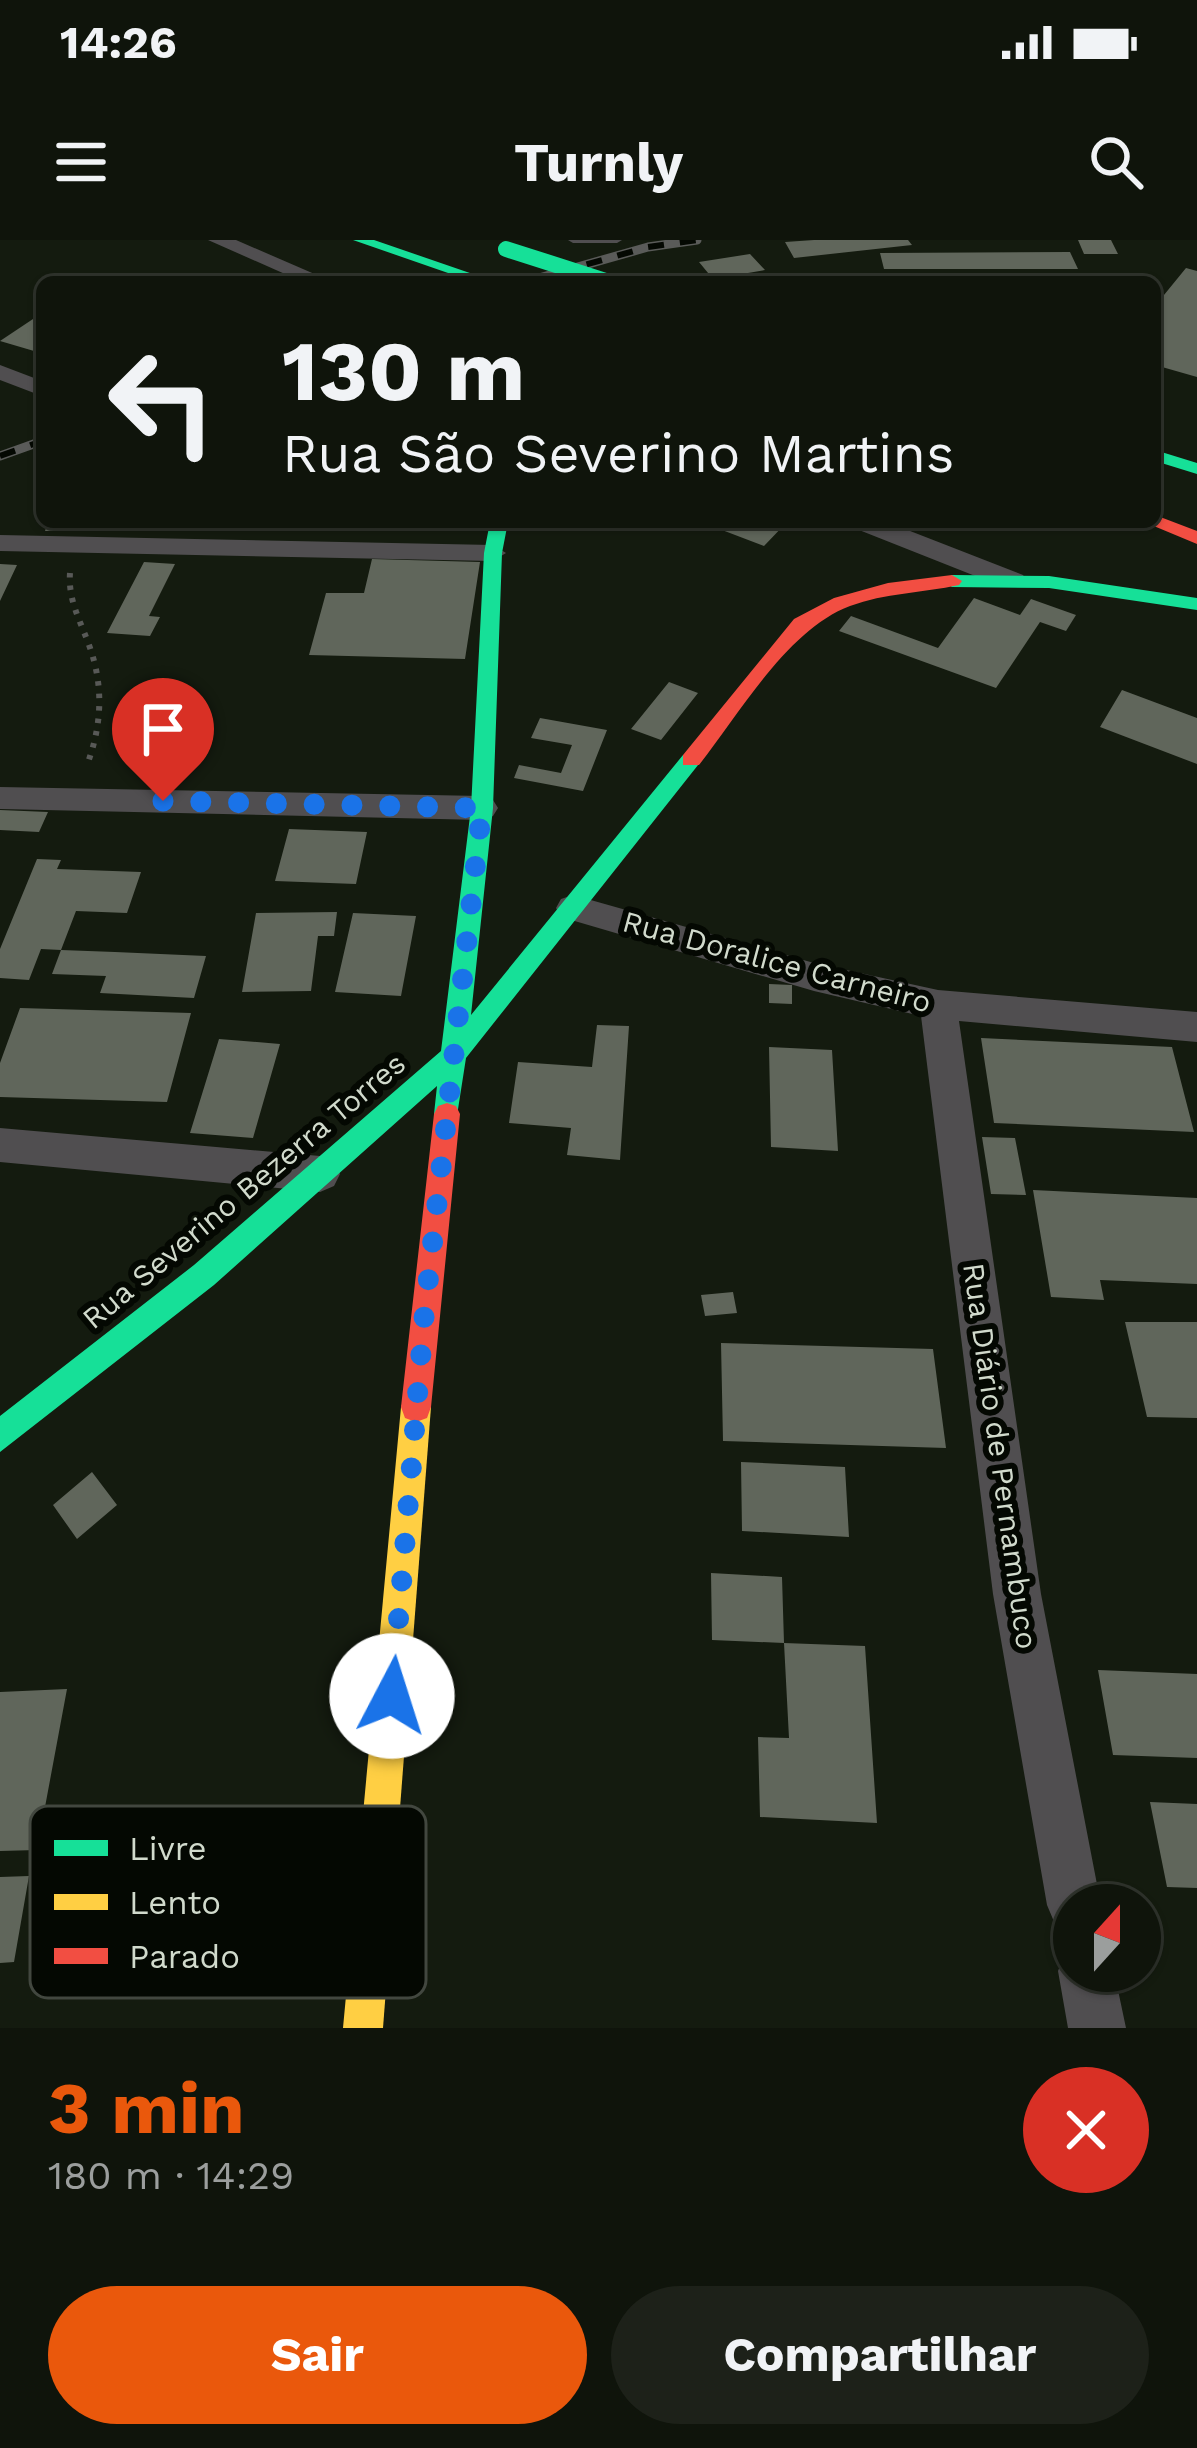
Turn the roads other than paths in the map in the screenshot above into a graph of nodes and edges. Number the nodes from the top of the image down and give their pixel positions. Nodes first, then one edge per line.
1 (218, 240) edge
2 (360, 240) edge
3 (474, 240) edge
4 (573, 240) edge
5 (617, 240) edge
6 (307, 276) edge
7 (471, 276) edge
8 (590, 276) edge
9 (0, 372) edge
10 (36, 387) edge
11 (1161, 457) edge
12 (1197, 469) edge
13 (1161, 523) edge
14 (498, 528) edge
15 (878, 528) edge
16 (1197, 538) edge
17 (0, 543) edge
18 (493, 553) junction
19 (1013, 581) junction
20 (1197, 604) edge
21 (0, 798) edge
22 (482, 808) junction
23 (573, 908) junction
24 (938, 1005) junction
25 (1197, 1027) edge
26 (453, 1056) junction
27 (0, 1145) edge
28 (320, 1174) junction
29 (0, 1436) edge
30 (382, 1806) edge
31 (1070, 1884) edge
32 (1090, 1992) edge
33 (366, 1998) edge
34 (363, 2028) edge
35 (1097, 2028) edge

1 - 6 street
2 - 7 main road
3 - 8 main road, bridge
4 - 5 lane
9 - 10 street
11 - 12 main road
13 - 16 main road
14 - 18 main road
15 - 19 street
17 - 18 street
18 - 22 main road
19 - 20 main road, Rua Severino Bezerra Torres
19 - 23 main road, Rua Severino Bezerra Torres
21 - 22 street
22 - 26 main road
23 - 24 street, Rua Doralice Carneiro
23 - 26 main road, Rua Severino Bezerra Torres
24 - 25 street, Rua Doralice Carneiro
24 - 31 street, Rua Diário de Pernambuco
26 - 28 main road, Rua Severino Bezerra Torres
26 - 30 main road
27 - 28 street
28 - 29 main road, Rua Severino Bezerra Torres
32 - 35 street
33 - 34 main road

